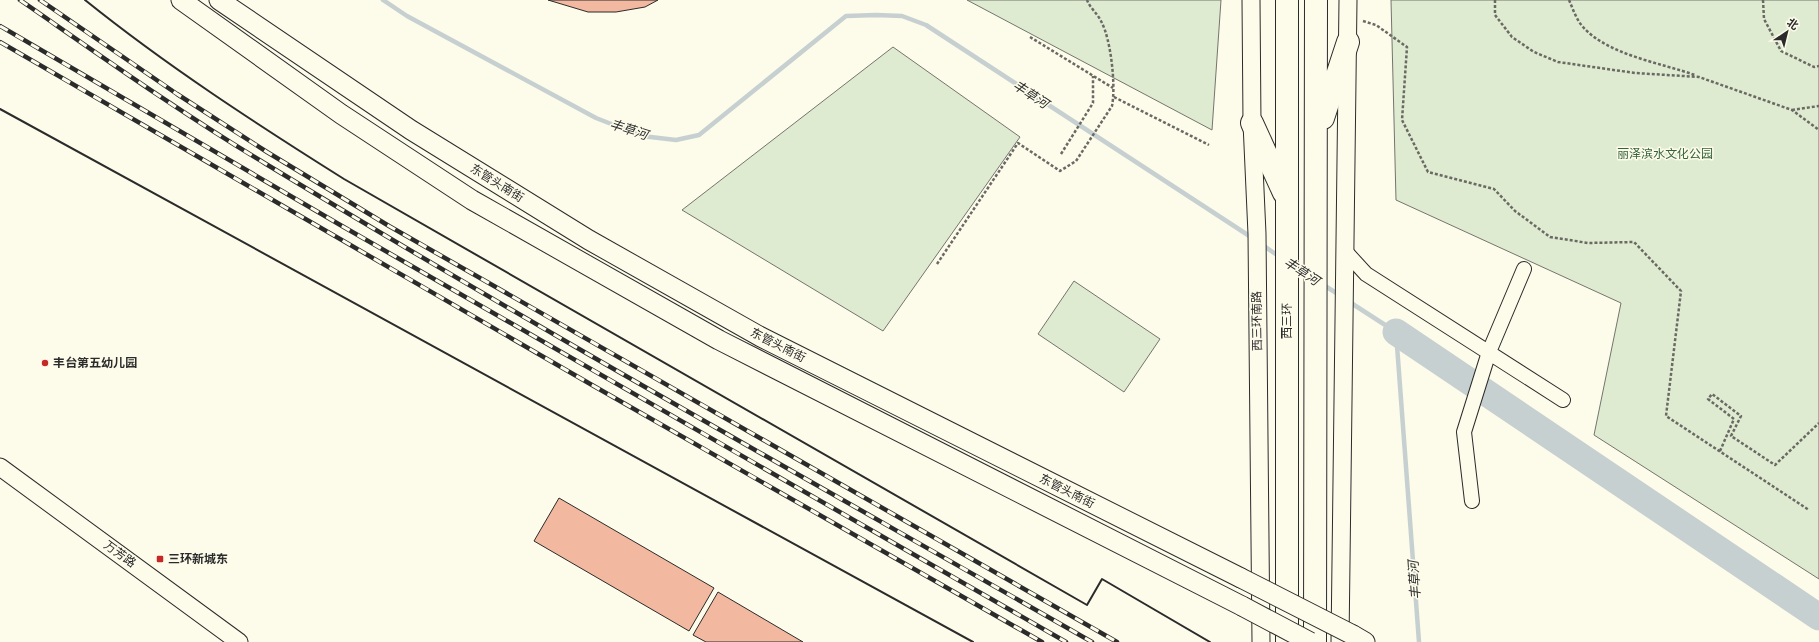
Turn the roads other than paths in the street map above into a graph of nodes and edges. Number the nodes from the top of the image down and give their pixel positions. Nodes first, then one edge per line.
1 (181, 0) edge
2 (219, 0) edge
3 (1250, 0) edge
4 (1348, 0) edge
5 (1316, 9) edge
6 (1287, 10) edge
7 (1348, 42) junction
8 (1252, 123) junction
9 (1316, 138) junction
10 (1287, 200) junction
11 (1345, 251) junction
12 (1524, 269) dead end
13 (1489, 352) junction
14 (1563, 400) dead end
15 (0, 467) edge
16 (1472, 501) dead end
17 (1353, 640) edge
18 (239, 642) edge
19 (1261, 642) edge
20 (1287, 642) edge
21 (1310, 642) edge
22 (1315, 642) edge

1 - 21 main road, 东管头南街, bridge
2 - 17 main road, 东管头南街, bridge
3 - 8 street, 西三环南路
4 - 7 street
5 - 9 highway
6 - 10 highway, 西三环
7 - 9 highway
7 - 11 street
8 - 10 highway
8 - 19 street, 西三环南路
9 - 22 highway
10 - 20 highway, 西三环
11 - 13 street
11 - 17 street
12 - 13 street
13 - 14 street
13 - 16 street
15 - 18 street, 万芳路

